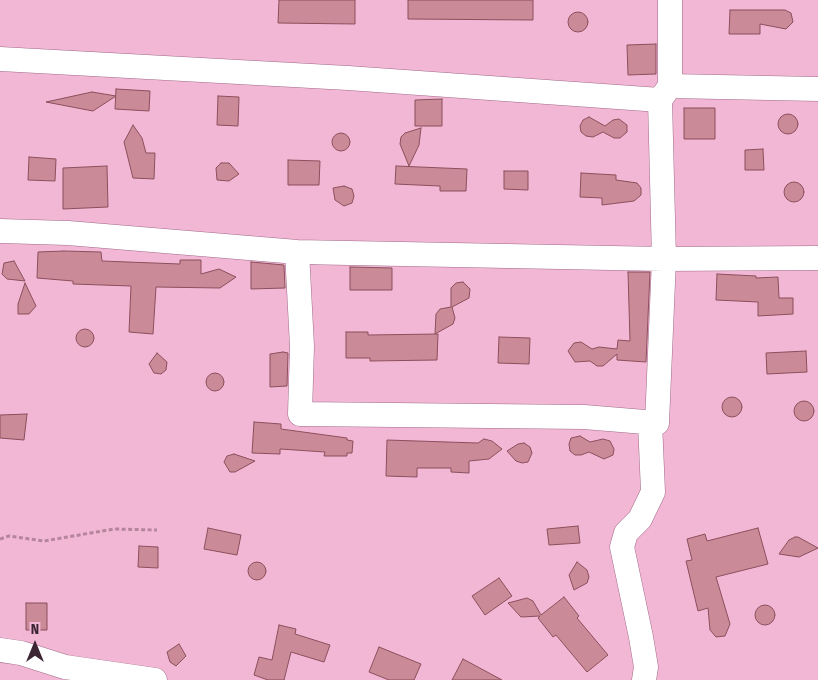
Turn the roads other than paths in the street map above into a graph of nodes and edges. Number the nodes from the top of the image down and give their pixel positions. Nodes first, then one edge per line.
1 (670, 0) edge
2 (0, 59) edge
3 (818, 89) edge
4 (665, 93) junction
5 (0, 231) edge
6 (297, 252) junction
7 (664, 258) junction
8 (818, 258) edge
9 (650, 422) junction
10 (0, 650) edge
11 (64, 673) edge
12 (155, 680) edge
13 (644, 680) edge

1 - 4 street
2 - 4 street
3 - 4 street
4 - 7 street
5 - 6 street
6 - 7 street
6 - 9 street
7 - 8 street
7 - 9 street
9 - 13 street
10 - 11 street
11 - 12 street

